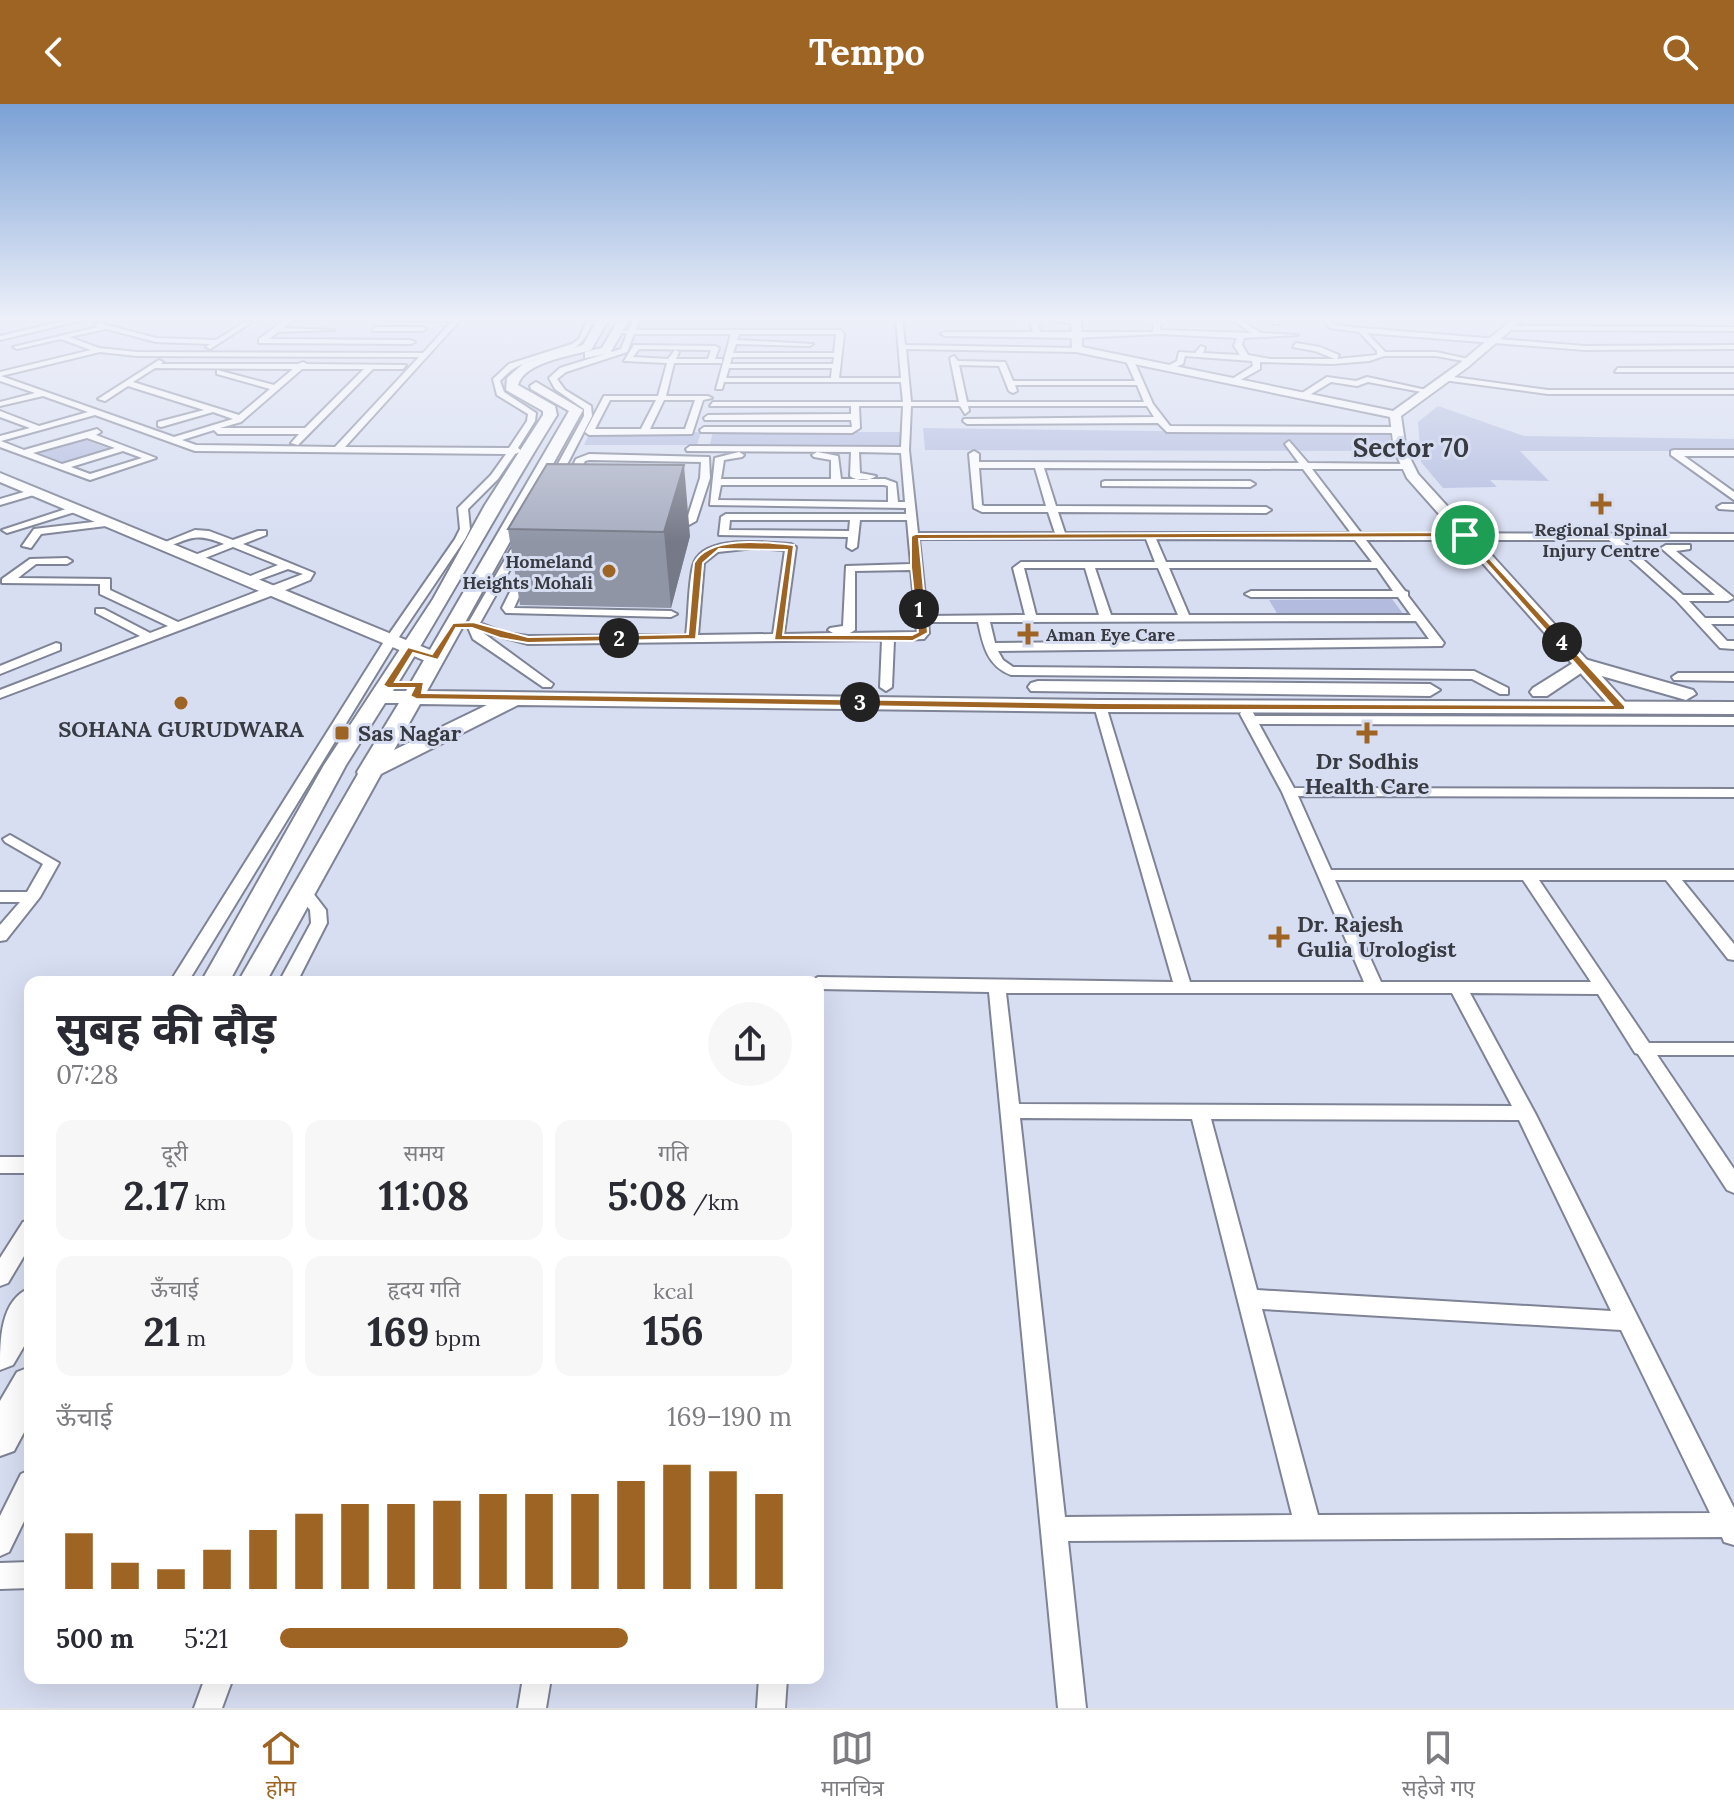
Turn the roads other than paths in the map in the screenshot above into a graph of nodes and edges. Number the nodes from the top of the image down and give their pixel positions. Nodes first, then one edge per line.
1 (36, 392) edge
2 (113, 392) edge
3 (155, 392) edge
4 (271, 392) edge
5 (347, 392) edge
6 (390, 392) edge
7 (499, 392) edge
8 (520, 392) edge
9 (542, 392) edge
10 (562, 392) edge
11 (663, 392) edge
12 (717, 392) edge
13 (761, 392) edge
14 (906, 392) edge
15 (962, 392) edge
16 (1013, 392) edge
17 (1091, 392) edge
18 (1144, 392) edge
19 (1288, 392) edge
20 (1308, 392) edge
21 (1426, 392) edge
22 (1711, 392) edge
23 (1722, 392) junction
24 (1734, 392) edge
25 (41, 394) junction
26 (1303, 395) junction
27 (661, 398) junction
28 (102, 399) dead end
29 (699, 400) dead end
30 (1734, 400) edge
31 (713, 401) junction
32 (964, 403) junction
33 (1018, 403) junction
34 (1098, 403) junction
35 (0, 404) edge
36 (571, 404) junction
37 (757, 404) junction
38 (855, 404) junction
39 (907, 404) junction
40 (1149, 404) junction
41 (550, 409) junction
42 (213, 410) junction
43 (0, 414) edge
44 (92, 414) junction
45 (1395, 415) junction
46 (854, 417) junction
47 (708, 418) junction
48 (239, 419) junction
49 (1159, 420) junction
50 (161, 424) dead end
51 (125, 425) junction
52 (37, 428) junction
53 (204, 429) junction
54 (704, 430) junction
55 (1399, 430) junction
56 (226, 431) junction
57 (308, 431) junction
58 (645, 431) junction
59 (88, 435) junction
60 (167, 439) junction
61 (0, 442) edge
62 (295, 443) dead end
63 (1289, 444) dead end
64 (571, 447) junction
65 (124, 448) junction
66 (553, 448) junction
67 (338, 449) junction
68 (697, 450) junction
69 (855, 450) junction
70 (905, 450) junction
71 (519, 451) junction
72 (782, 452) junction
73 (22, 453) junction
74 (1734, 453) edge
75 (645, 458) junction
76 (1038, 464) junction
77 (1097, 464) junction
78 (1237, 464) junction
79 (1305, 464) junction
80 (1406, 466) junction
81 (61, 467) junction
82 (0, 477) edge
83 (908, 477) junction
84 (571, 478) junction
85 (585, 478) edge
86 (692, 478) dead end
87 (705, 478) junction
88 (717, 482) junction
89 (836, 482) junction
90 (1105, 484) junction
91 (1250, 484) junction
92 (34, 492) junction
93 (546, 495) edge
94 (1734, 497) edge
95 (0, 502) edge
96 (893, 505) junction
97 (912, 505) junction
98 (1722, 507) dead end
99 (1734, 507) edge
100 (75, 509) junction
101 (1052, 510) junction
102 (1115, 510) junction
103 (855, 517) junction
104 (912, 517) junction
105 (110, 523) junction
106 (7, 530) dead end
107 (262, 533) dead end
108 (654, 533) edge
109 (853, 534) junction
110 (1356, 535) junction
111 (1465, 535) junction
112 (915, 536) junction
113 (1061, 537) junction
114 (1150, 537) junction
115 (1612, 537) junction
116 (1733, 540) edge
117 (233, 544) junction
118 (163, 545) junction
119 (27, 546) dead end
120 (535, 551) edge
121 (196, 558) junction
122 (67, 561) dead end
123 (288, 565) junction
124 (1089, 565) junction
125 (1162, 565) junction
126 (1382, 565) junction
127 (915, 567) junction
128 (850, 568) junction
129 (484, 572) junction
130 (504, 572) junction
131 (1243, 580) junction
132 (247, 581) junction
133 (271, 591) junction
134 (1404, 594) junction
135 (1680, 598) junction
136 (1730, 598) edge
137 (100, 611) dead end
138 (579, 614) junction
139 (671, 614) dead end
140 (983, 618) junction
141 (1031, 618) junction
142 (1106, 618) junction
143 (1185, 618) junction
144 (1263, 618) junction
145 (1421, 618) junction
146 (920, 619) junction
147 (1703, 621) junction
148 (1734, 621) edge
149 (453, 625) junction
150 (473, 625) junction
151 (178, 626) junction
152 (804, 630) dead end
153 (693, 631) junction
154 (779, 633) junction
155 (150, 637) junction
156 (888, 637) junction
157 (572, 639) junction
158 (391, 640) junction
159 (1734, 645) edge
160 (56, 647) dead end
161 (991, 647) junction
162 (411, 649) junction
163 (434, 658) junction
164 (1581, 664) junction
165 (0, 673) edge
166 (1734, 677) edge
167 (547, 684) junction
168 (1682, 686) junction
169 (19, 687) junction
170 (886, 687) junction
171 (418, 690) junction
172 (385, 691) junction
173 (1504, 691) junction
174 (1540, 692) junction
175 (1734, 693) edge
176 (0, 694) edge
177 (518, 697) junction
178 (1614, 700) junction
179 (1100, 706) junction
180 (1734, 708) edge
181 (1247, 714) junction
182 (1734, 721) edge
183 (368, 772) junction
184 (1289, 792) junction
185 (1733, 794) edge
186 (3, 841) edge
187 (1324, 875) junction
188 (1528, 875) junction
189 (1670, 875) junction
190 (1734, 875) edge
191 (303, 891) junction
192 (0, 897) edge
193 (32, 897) junction
194 (0, 936) edge
195 (1734, 955) edge
196 (183, 976) edge
197 (218, 976) edge
198 (255, 976) edge
199 (291, 976) edge
200 (824, 983) edge
201 (997, 987) junction
202 (1183, 987) junction
203 (1375, 988) junction
204 (1458, 988) junction
205 (1602, 988) junction
206 (1641, 1049) junction
207 (1734, 1049) edge
208 (1011, 1111) junction
209 (1200, 1112) junction
210 (1525, 1113) junction
211 (0, 1165) edge
212 (24, 1165) edge
213 (1732, 1178) edge
214 (24, 1238) edge
215 (0, 1277) edge
216 (1247, 1299) junction
217 (24, 1313) edge
218 (1629, 1321) junction
219 (0, 1354) edge
220 (24, 1395) edge
221 (0, 1438) edge
222 (24, 1494) edge
223 (1308, 1527) junction
224 (1052, 1529) junction
225 (1731, 1529) edge
226 (0, 1543) edge
227 (24, 1575) edge
228 (0, 1576) edge
229 (217, 1684) edge
230 (536, 1684) edge
231 (773, 1684) edge
232 (208, 1708) edge
233 (532, 1708) edge
234 (771, 1708) edge
235 (1072, 1708) edge

1 - 25 street
2 - 28 street
3 - 42 street
4 - 48 street
5 - 57 street
6 - 67 street
7 - 71 street
8 - 41 main road
9 - 36 main road
10 - 64 street
11 - 27 street
12 - 31 street
13 - 37 street
14 - 39 street
15 - 32 street
16 - 33 street
17 - 34 street
18 - 40 street
19 - 26 street
20 - 26 street
21 - 45 street
22 - 23 street
23 - 24 street
23 - 30 street
25 - 35 street
25 - 44 street
26 - 45 street
27 - 31 street
27 - 58 street
27 - 58 street
29 - 58 street
31 - 37 street
31 - 47 street
32 - 33 street
32 - 39 street
32 - 49 street
33 - 34 street
34 - 40 street
36 - 41 main road
36 - 66 main road
37 - 38 street
38 - 39 street
38 - 46 street
39 - 70 street
40 - 49 street
41 - 71 main road
42 - 48 street
42 - 50 street
43 - 52 street
44 - 51 street
44 - 52 street
45 - 55 street
46 - 47 street
46 - 54 street
47 - 54 street
48 - 53 street
48 - 56 street
49 - 55 street
51 - 59 street
51 - 60 street
52 - 61 street
53 - 56 street
53 - 60 street
54 - 68 street
55 - 80 street
56 - 57 street
57 - 62 street
59 - 65 street
59 - 73 street
60 - 67 street
61 - 73 street
63 - 79 street
64 - 66 street
64 - 75 street
64 - 93 street
65 - 81 street
65 - 81 street
66 - 129 main road
67 - 71 street
68 - 72 street
68 - 75 street
69 - 70 street
69 - 72 street
69 - 83 street
70 - 83 street
71 - 158 street
71 - 162 main road
72 - 88 street
72 - 89 street
73 - 81 street
74 - 94 street
75 - 84 street
75 - 87 street
76 - 77 street
76 - 101 street
76 - 101 street
77 - 78 street
77 - 90 street
78 - 79 street
78 - 91 street
79 - 80 street
79 - 110 street
80 - 111 street
82 - 92 street
83 - 97 street
84 - 85 street
84 - 87 street
86 - 87 street
88 - 89 street
88 - 96 street
89 - 96 street
90 - 91 street
90 - 102 street
91 - 102 street
92 - 95 street
92 - 100 street
96 - 97 street
97 - 104 street
98 - 99 street
100 - 105 street
100 - 106 street
101 - 102 street
101 - 113 street
103 - 104 street
103 - 109 street
103 - 109 street
104 - 112 street
105 - 118 street
105 - 119 street
107 - 117 street
108 - 130 street
109 - 128 street
110 - 111 street
110 - 114 street
110 - 126 street
111 - 115 street
111 - 164 street
112 - 113 street
112 - 127 street
113 - 114 street
114 - 125 street
115 - 116 street
115 - 135 street
116 - 136 street
117 - 118 street
117 - 121 street
117 - 123 street
118 - 121 street
120 - 138 street
121 - 132 street
122 - 151 street
123 - 132 street
123 - 133 street
124 - 125 street
124 - 141 street
124 - 142 street
125 - 131 street
125 - 143 street
126 - 131 street
126 - 134 street
127 - 128 street
127 - 146 street
128 - 152 street
129 - 130 main road
129 - 149 main road
130 - 150 street
131 - 134 street
131 - 144 street
132 - 133 street
133 - 151 street
133 - 158 street
134 - 145 street
135 - 136 street
135 - 147 street
137 - 155 street
138 - 139 street
138 - 157 street
140 - 141 street
140 - 146 street
140 - 161 street
141 - 142 street
142 - 143 street
143 - 144 street
144 - 145 street
145 - 161 street
146 - 156 street
147 - 148 street
147 - 159 street
149 - 150 main road
149 - 163 main road
150 - 157 street
150 - 167 street
151 - 155 street
153 - 154 street
153 - 154 street
153 - 157 street
154 - 156 street
155 - 169 street
156 - 170 street
158 - 162 street
158 - 196 street
160 - 165 street
161 - 173 street
162 - 163 street
162 - 172 main road
163 - 171 main road
164 - 168 main road
164 - 174 main road
164 - 178 street
165 - 169 street
166 - 168 street
167 - 170 main road
167 - 171 main road
168 - 175 main road
168 - 178 main road
169 - 176 street
170 - 173 main road
171 - 172 main road
171 - 177 main road
171 - 183 main road
172 - 197 main road
173 - 174 main road
174 - 178 main road
177 - 179 main road
177 - 183 main road
178 - 180 main road
178 - 181 main road
179 - 181 main road
179 - 202 street
181 - 182 street
181 - 184 street
183 - 191 main road
184 - 185 street
184 - 187 street
186 - 193 street
187 - 188 street
187 - 203 street
188 - 189 street
188 - 205 street
189 - 190 street
189 - 195 street
191 - 198 main road
191 - 199 street
192 - 193 street
193 - 194 street
200 - 201 street
201 - 202 street
201 - 208 street
202 - 203 street
203 - 204 street
204 - 205 street
204 - 210 street
205 - 206 street
206 - 207 street
206 - 213 street
208 - 209 street
208 - 224 street
209 - 210 street
209 - 216 street
210 - 218 street
211 - 212 street
214 - 215 street
216 - 218 street
216 - 223 street
217 - 219 main road
218 - 225 street
220 - 221 main road
222 - 226 street
223 - 224 street
223 - 225 street
224 - 235 street
227 - 228 street
229 - 232 street
230 - 233 street
231 - 234 street

